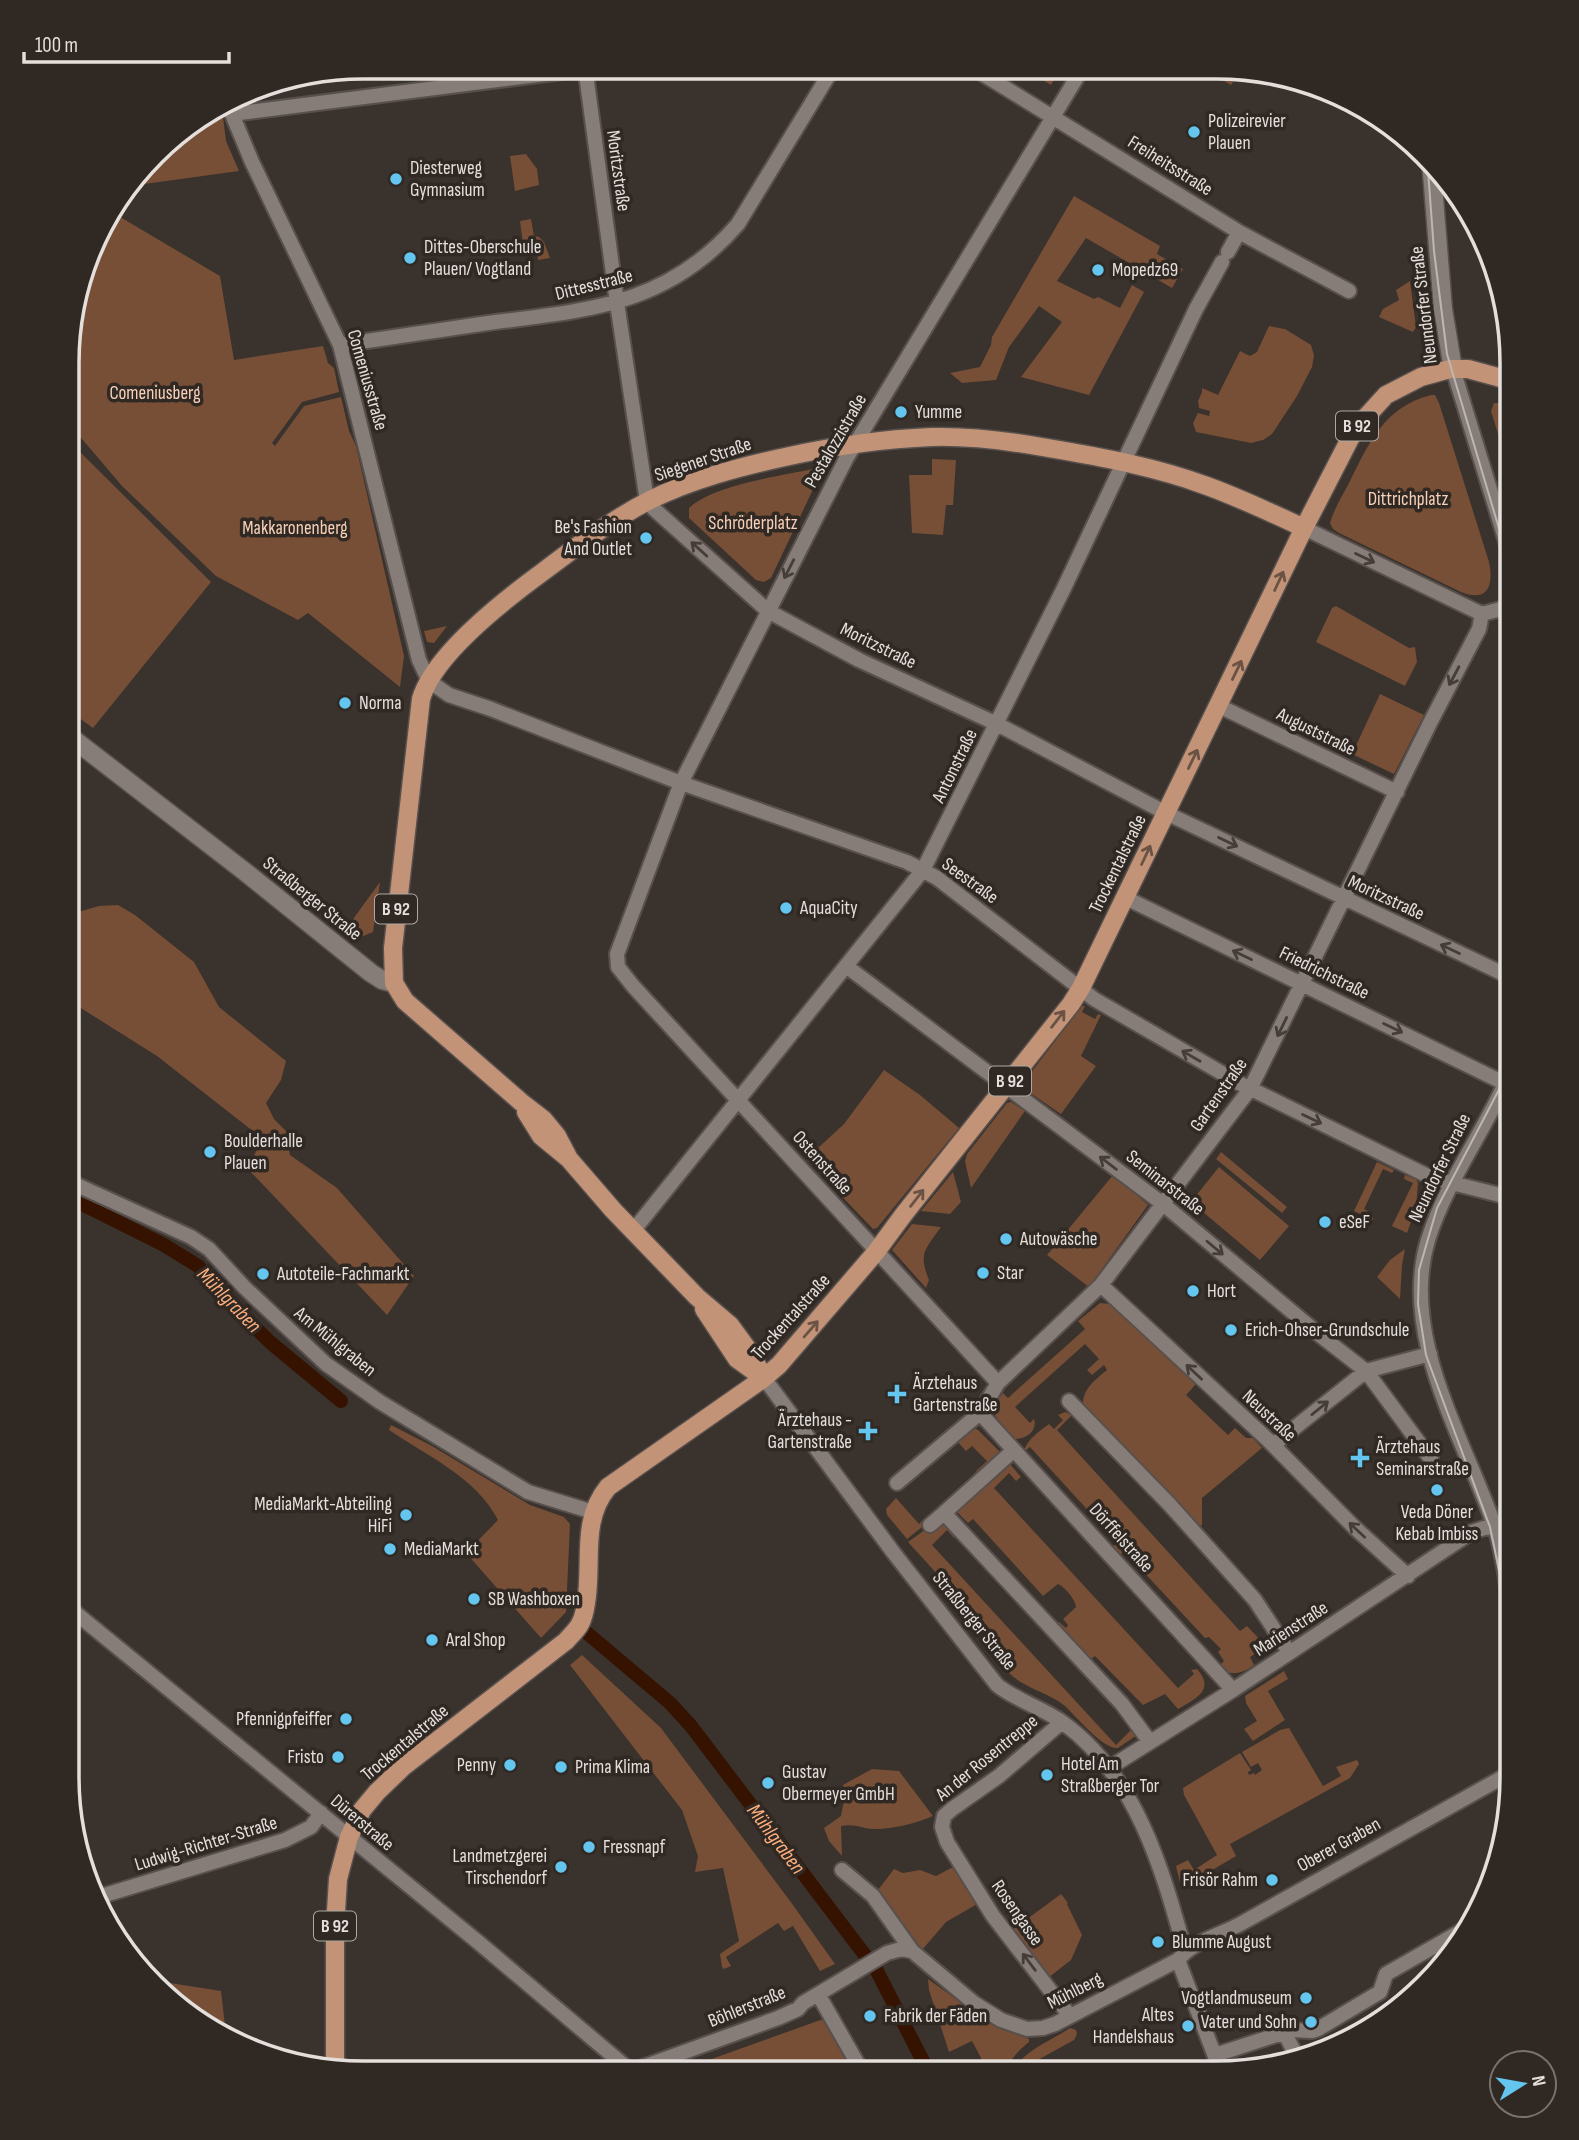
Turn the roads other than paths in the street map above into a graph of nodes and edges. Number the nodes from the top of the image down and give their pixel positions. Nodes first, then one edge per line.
1 (490, 79) edge
2 (586, 79) edge
3 (825, 79) edge
4 (991, 79) edge
5 (1076, 79) edge
6 (236, 108) edge
7 (232, 111) edge
8 (1053, 117) junction
9 (1432, 179) edge
10 (1239, 232) junction
11 (1349, 292) dead end
12 (617, 303) junction
13 (340, 345) junction
14 (1453, 369) junction
15 (1500, 377) edge
16 (856, 443) junction
17 (1123, 462) junction
18 (648, 501) junction
19 (1500, 523) edge
20 (1304, 528) junction
21 (1500, 609) edge
22 (768, 611) junction
23 (1482, 614) junction
24 (429, 681) junction
25 (1219, 706) junction
26 (997, 724) junction
27 (79, 744) edge
28 (681, 783) junction
29 (1397, 792) junction
30 (1166, 813) junction
31 (923, 870) junction
32 (1126, 898) junction
33 (1344, 900) junction
34 (846, 966) junction
35 (618, 967) joint
36 (1500, 972) edge
37 (394, 983) junction
38 (1303, 985) junction
39 (1080, 988) junction
40 (1500, 1081) edge
41 (1006, 1086) junction
42 (1251, 1089) junction
43 (1500, 1095) edge
44 (739, 1099) junction
45 (1453, 1183) junction
46 (79, 1186) edge
47 (1500, 1195) edge
48 (1163, 1204) junction
49 (633, 1231) junction
50 (876, 1252) junction
51 (1101, 1285) junction
52 (1430, 1354) junction
53 (1366, 1371) junction
54 (764, 1378) junction
55 (998, 1383) junction
56 (1069, 1401) dead end
57 (980, 1413) junction
58 (1273, 1445) junction
59 (1014, 1450) junction
60 (1431, 1459) dead end
61 (897, 1483) dead end
62 (593, 1512) junction
63 (944, 1513) junction
64 (930, 1525) dead end
65 (1495, 1527) junction
66 (1500, 1527) edge
67 (1500, 1553) edge
68 (1408, 1576) junction
69 (79, 1616) edge
70 (1289, 1652) junction
71 (1233, 1690) junction
72 (1062, 1721) junction
73 (1150, 1742) junction
74 (1109, 1768) junction
75 (1500, 1779) edge
76 (320, 1813) junction
77 (942, 1827) joint
78 (349, 1837) junction
79 (842, 1870) dead end
80 (104, 1895) edge
81 (1451, 1937) edge
82 (912, 1951) junction
83 (1182, 1955) junction
84 (818, 1994) junction
85 (1070, 2016) junction
86 (1284, 2032) junction
87 (1294, 2051) edge
88 (1215, 2056) junction
89 (335, 2060) edge
90 (618, 2061) edge
91 (661, 2061) edge
92 (856, 2061) edge
93 (1217, 2061) edge

1 - 6 street
2 - 12 street, Moritzstraße
3 - 12 street, Dittesstraße
4 - 8 street, Freiheitsstraße
5 - 8 street, Pestalozzistraße
7 - 13 street, Comeniusstraße
8 - 10 street, Freiheitsstraße
8 - 16 street, Pestalozzistraße
9 - 14 main road, Neundorfer Straße
10 - 11 street, Freiheitsstraße
10 - 17 street, Antonstraße
12 - 13 street, Dittesstraße
12 - 18 street, Moritzstraße
13 - 24 street, Comeniusstraße
14 - 15 main road, B 92
14 - 19 street, Neundorfer Straße
14 - 20 main road, B 92
16 - 17 main road, Siegener Straße / B 92
16 - 18 main road, Siegener Straße / B 92
16 -> 22 street, Pestalozzistraße
17 - 20 main road, Siegener Straße / B 92
17 - 26 street, Antonstraße
22 -> 18 street, Moritzstraße
18 - 24 main road, Siegener Straße / B 92
20 -> 23 street
25 -> 20 main road, Trockentalstraße / B 92
21 - 23 street
22 - 26 street, Moritzstraße
22 - 28 street, Pestalozzistraße
23 -> 29 street, Gartenstraße
24 - 28 street, Seestraße
24 - 37 main road, Siegener Straße / B 92
25 - 29 street, Auguststraße
30 -> 25 main road, Trockentalstraße / B 92
26 - 30 street, Moritzstraße
26 - 31 street, Antonstraße
27 - 37 main road, Straßberger Straße
28 - 31 street, Seestraße
28 - 35 street, Pestalozzistraße
29 - 33 street, Gartenstraße
32 -> 30 main road, Trockentalstraße / B 92
30 -> 33 street, Moritzstraße
31 - 34 street, Antonstraße
31 - 39 street, Seestraße
38 -> 32 street, Friedrichstraße
32 - 39 main road, Trockentalstraße / B 92
36 -> 33 street, Moritzstraße
33 - 38 street, Gartenstraße
34 - 41 street, Seminarstraße
34 - 44 street, Antonstraße
35 - 44 street, Ostenstraße
37 - 49 main road, Straßberger Straße
38 -> 40 street, Friedrichstraße
38 -> 42 street, Gartenstraße
41 -> 39 main road, Trockentalstraße / B 92
42 -> 39 street, Seestraße
48 -> 41 street, Seminarstraße
50 -> 41 main road, Trockentalstraße / B 92
42 -> 45 street, Seestraße
42 - 48 street, Gartenstraße
43 - 45 street, Neundorfer Straße
44 - 49 street, Antonstraße
44 - 50 street, Ostenstraße
45 - 47 street, Seestraße
45 - 52 street, Neundorfer Straße
46 - 62 street, Am Mühlgraben
48 - 51 street, Gartenstraße
48 -> 53 street, Seminarstraße
49 - 54 main road, Straßberger Straße
54 -> 50 main road, Trockentalstraße / B 92
50 - 55 street, Ostenstraße
51 - 55 street, Gartenstraße
58 -> 51 street, Neustraße
52 - 53 street
52 - 65 street, Neundorfer Straße
58 -> 53 street
53 - 60 street, Seminarstraße
54 - 62 main road, Trockentalstraße / B 92
54 - 72 street, Straßberger Straße
55 - 57 street, Gartenstraße
56 - 70 street
57 - 59 street, Dörffelstraße
57 - 61 street, Gartenstraße
68 -> 58 street, Neustraße
59 - 63 street
59 - 71 street, Dörffelstraße
62 - 78 main road, Trockentalstraße / B 92
63 - 64 street
63 - 73 street
65 - 66 street, Marienstraße
65 - 67 street, Neundorfer Straße
65 - 68 street, Marienstraße
68 - 70 street, Marienstraße
69 - 76 street, Dürerstraße
70 - 71 street, Marienstraße
71 - 73 street, Marienstraße
72 - 74 street, Straßberger Straße
72 - 77 street, An der Rosentreppe
73 - 74 street, Marienstraße
74 - 83 street, Straßberger Straße
75 - 83 street, Oberer Graben
76 - 78 street, Dürerstraße
76 - 80 street, Ludwig-Richter-Straße
85 -> 77 street, Rosengasse
78 - 89 main road, Trockentalstraße / B 92
78 - 90 street, Dürerstraße
79 - 82 street, Mühlberg
81 - 86 street
82 - 84 street, Böhlerstraße
82 - 85 street, Mühlberg
83 - 85 street, Mühlberg
83 - 88 street, Straßberger Straße
84 - 91 street, Böhlerstraße
84 - 92 street
86 - 87 street
86 - 88 street
88 - 93 street, Straßberger Straße

